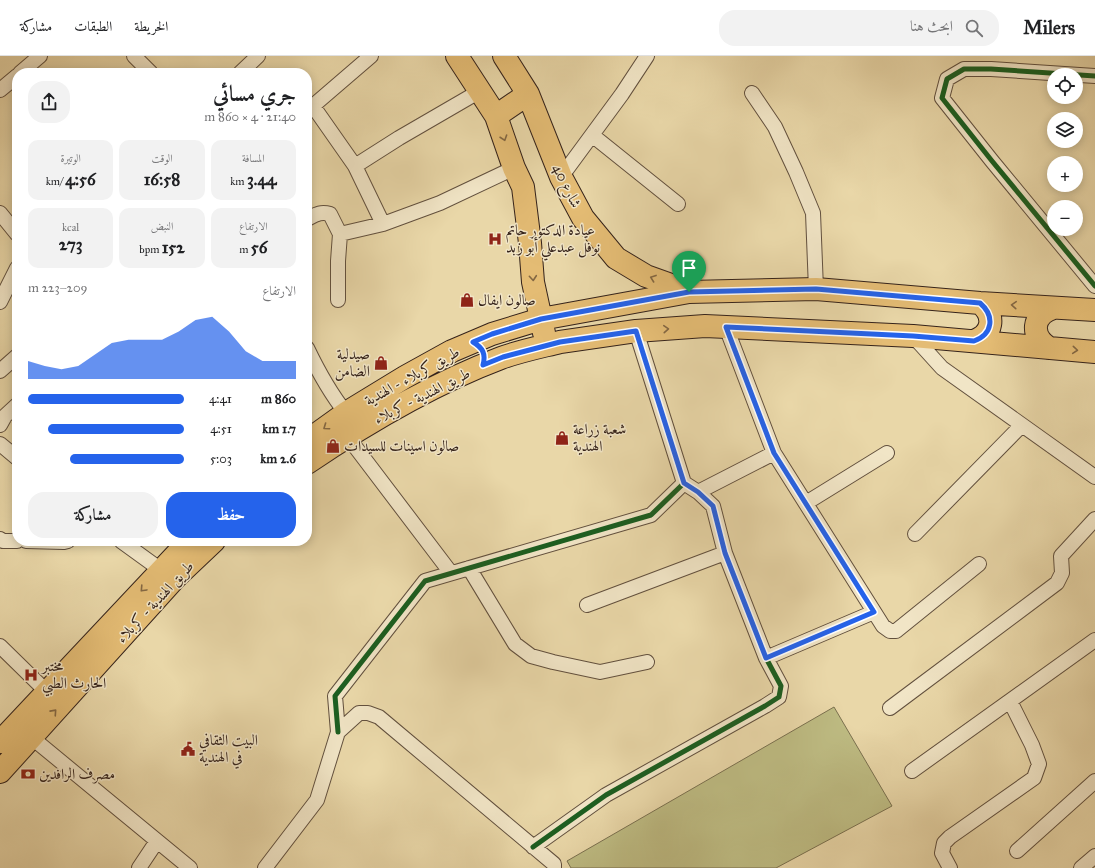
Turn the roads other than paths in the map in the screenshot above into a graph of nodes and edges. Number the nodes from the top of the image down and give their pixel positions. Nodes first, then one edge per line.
1 (40, 56) edge
2 (134, 56) edge
3 (258, 56) edge
4 (371, 56) edge
5 (457, 56) edge
6 (504, 56) edge
7 (647, 56) edge
8 (27, 68) edge
9 (146, 68) edge
10 (245, 68) edge
11 (1095, 76) edge
12 (12, 80) edge
13 (0, 90) edge
14 (480, 91) junction
15 (752, 93) dead end
16 (528, 94) junction
17 (312, 107) edge
18 (312, 112) edge
19 (496, 116) junction
20 (592, 135) junction
21 (355, 166) junction
22 (514, 168) junction
23 (561, 176) junction
24 (678, 204) dead end
25 (0, 213) edge
26 (312, 216) edge
27 (383, 224) junction
28 (12, 228) edge
29 (340, 234) junction
30 (12, 278) edge
31 (1095, 286) edge
32 (816, 289) junction
33 (689, 292) junction
34 (338, 300) dead end
35 (0, 302) edge
36 (980, 303) junction
37 (1054, 308) junction
38 (1095, 310) edge
39 (541, 319) junction
40 (726, 327) junction
41 (636, 331) junction
42 (913, 336) junction
43 (974, 341) junction
44 (473, 342) junction
45 (547, 345) junction
46 (1049, 348) junction
47 (1095, 352) edge
48 (312, 358) edge
49 (12, 360) edge
50 (483, 365) junction
51 (0, 371) edge
52 (12, 410) edge
53 (346, 413) junction
54 (0, 425) edge
55 (1022, 425) junction
56 (347, 436) junction
57 (312, 437) edge
58 (0, 444) edge
59 (774, 453) junction
60 (887, 453) dead end
61 (12, 454) edge
62 (312, 460) edge
63 (1095, 477) edge
64 (684, 483) junction
65 (698, 492) junction
66 (806, 503) junction
67 (1095, 520) edge
68 (915, 534) dead end
69 (0, 539) edge
70 (12, 541) edge
71 (128, 546) edge
72 (184, 546) edge
73 (209, 546) edge
74 (725, 553) junction
75 (979, 564) dead end
76 (469, 568) junction
77 (161, 570) junction
78 (451, 573) junction
79 (587, 605) dead end
80 (874, 612) junction
81 (1095, 640) edge
82 (0, 646) edge
83 (766, 658) junction
84 (647, 662) dead end
85 (46, 692) junction
86 (1010, 701) junction
87 (890, 708) dead end
88 (338, 732) junction
89 (31, 737) junction
90 (0, 742) edge
91 (912, 771) dead end
92 (0, 772) edge
93 (1095, 780) edge
94 (157, 841) junction
95 (533, 847) junction
96 (1017, 851) dead end
97 (1095, 856) edge
98 (139, 868) edge
99 (190, 868) edge
100 (265, 868) edge
101 (554, 868) edge
102 (950, 868) edge
103 (1081, 868) edge

1 - 8 street
2 - 9 street
3 - 10 street
4 - 17 street
5 - 14 main road
6 - 16 main road, شارع 40
7 - 20 street
11 - 31 street
12 - 13 street
14 - 19 main road
14 - 21 street
15 - 32 street
16 - 19 main road
16 - 23 main road, شارع 40
18 - 21 street
19 -> 22 main road
20 - 23 street
20 - 24 street
21 - 27 street
22 - 27 street
22 -> 39 main road
33 -> 23 main road, شارع 40
25 - 28 street
26 - 29 street
27 - 29 street
29 - 34 street
30 - 35 street
32 - 33 main road, طريق كربلاء - الهندية
32 - 36 main road, طريق كربلاء - الهندية
33 - 39 main road, طريق كربلاء - الهندية
37 -> 36 main road, طريق كربلاء - الهندية
36 - 43 main road
37 - 38 main road, طريق كربلاء - الهندية
37 - 46 main road
39 - 44 main road, طريق كربلاء - الهندية
39 - 45 main road
41 -> 40 main road, طريق الهندية - كربلاء
40 - 42 main road, طريق الهندية - كربلاء
40 - 59 street
41 - 45 main road, طريق الهندية - كربلاء
41 - 64 street
42 - 43 main road, طريق الهندية - كربلاء
42 - 55 street
43 - 46 main road, طريق الهندية - كربلاء
44 - 50 main road
44 - 53 main road, طريق كربلاء - الهندية
45 - 50 main road, طريق الهندية - كربلاء
46 -> 47 main road, طريق الهندية - كربلاء
48 - 53 street
49 - 51 street
50 - 56 main road, طريق الهندية - كربلاء
52 - 54 street
53 -> 57 main road, طريق كربلاء - الهندية
55 - 63 street
55 - 68 street
56 - 62 main road, طريق الهندية - كربلاء
56 - 78 street
58 - 61 street
59 - 65 street
59 - 66 street
60 - 66 street
64 - 65 street
64 - 76 street
65 - 74 street
66 - 80 street
67 - 87 street
69 - 70 street
71 - 77 street
72 - 77 main road
89 -> 73 main road, طريق الهندية - كربلاء
74 - 79 street
74 - 83 street
75 - 80 street
76 - 78 street
76 - 84 street
77 -> 85 main road
78 - 88 street
80 - 83 street
81 - 86 street
82 - 85 street
83 - 95 street
85 - 90 main road
86 - 91 street
86 - 102 street
88 - 95 street
88 - 100 street
89 - 92 main road, طريق الهندية - كربلاء
89 - 94 street
93 - 96 street
94 - 98 street
94 - 99 street
95 - 101 street
97 - 103 street

